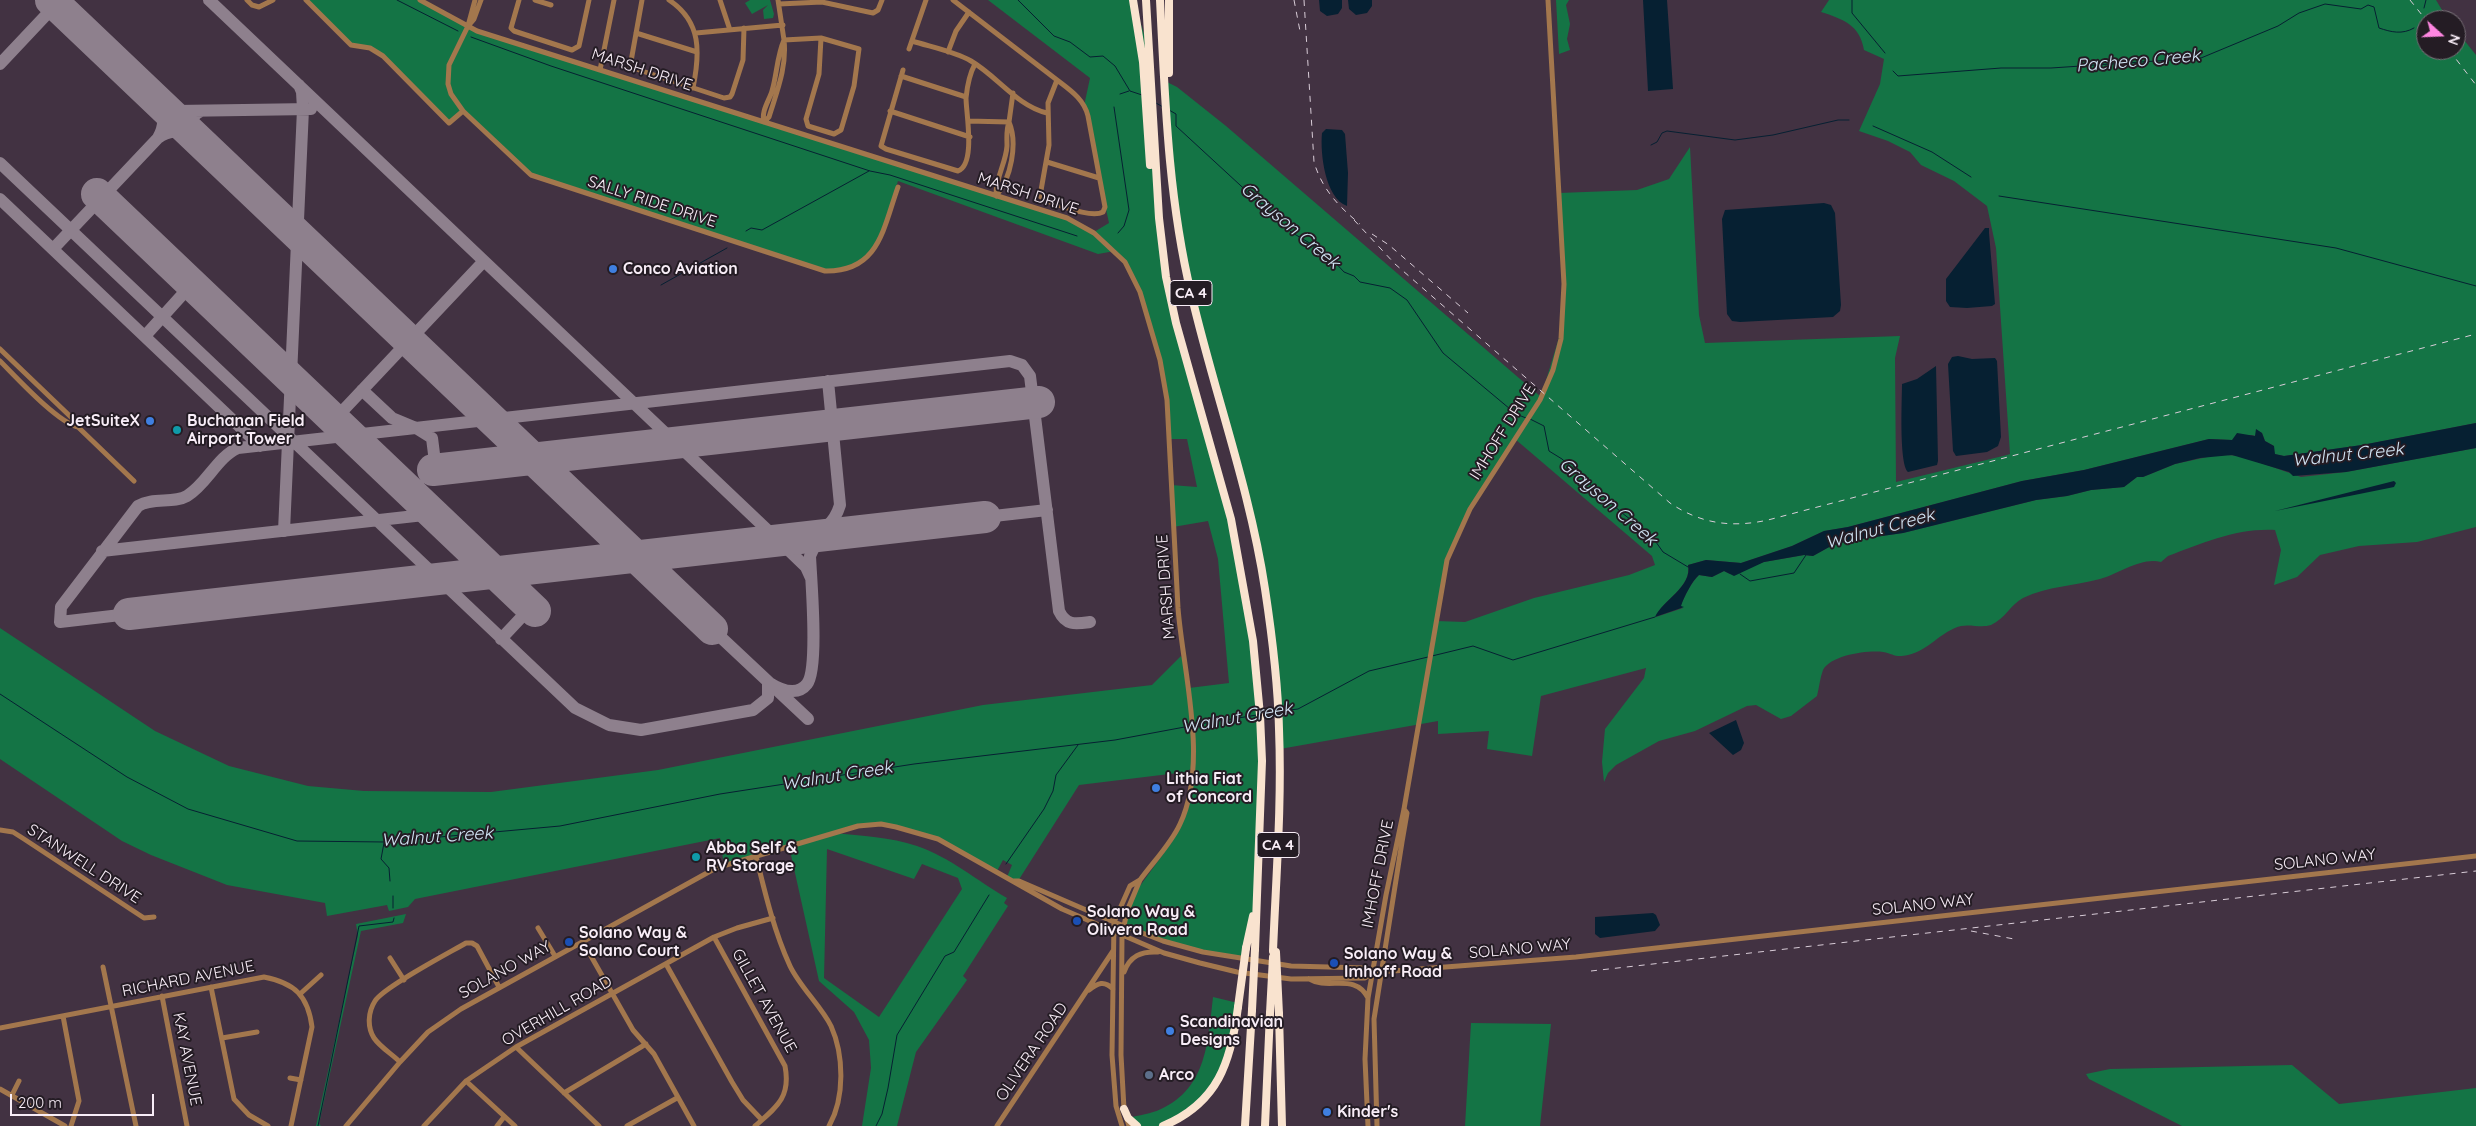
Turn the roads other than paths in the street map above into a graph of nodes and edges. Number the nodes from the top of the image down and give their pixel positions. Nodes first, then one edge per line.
1 (247, 0) edge
2 (273, 0) edge
3 (306, 0) edge
4 (420, 0) edge
5 (475, 0) edge
6 (481, 0) edge
7 (519, 0) edge
8 (535, 0) edge
9 (589, 0) edge
10 (614, 0) edge
11 (642, 0) edge
12 (669, 0) edge
13 (720, 0) edge
14 (882, 0) edge
15 (926, 0) edge
16 (953, 0) edge
17 (1133, 0) edge
18 (1146, 0) edge
19 (1160, 0) edge
20 (1169, 0) edge
21 (1548, 0) edge
22 (778, 2) edge
23 (550, 5) dead end
24 (969, 12) junction
25 (783, 25) junction
26 (468, 26) junction
27 (744, 28) junction
28 (730, 30) junction
29 (696, 33) junction
30 (636, 34) junction
31 (822, 38) junction
32 (784, 40) junction
33 (912, 40) junction
34 (909, 49) dead end
35 (697, 52) junction
36 (948, 52) junction
37 (975, 64) junction
38 (1146, 65) junction
39 (600, 70) junction
40 (903, 70) dead end
41 (901, 76) junction
42 (1057, 80) junction
43 (1166, 80) junction
44 (693, 88) junction
45 (1013, 93) junction
46 (966, 97) junction
47 (463, 111) junction
48 (890, 111) junction
49 (1047, 113) junction
50 (968, 121) junction
51 (764, 122) junction
52 (1009, 122) junction
53 (970, 136) junction
54 (1047, 162) junction
55 (1099, 178) junction
56 (898, 187) dead end
57 (996, 196) junction
58 (0, 349) edge
59 (0, 361) edge
60 (78, 427) junction
61 (134, 481) dead end
62 (1404, 809) junction
63 (0, 830) edge
64 (756, 856) junction
65 (2476, 856) edge
66 (1140, 880) junction
67 (1014, 881) junction
68 (1256, 902) junction
69 (154, 917) dead end
70 (773, 918) junction
71 (1114, 922) junction
72 (1123, 926) junction
73 (538, 928) dead end
74 (1114, 932) junction
75 (1122, 936) junction
76 (714, 937) junction
77 (583, 942) junction
78 (1113, 951) junction
79 (1275, 952) junction
80 (1164, 953) junction
81 (556, 956) junction
82 (390, 958) dead end
83 (666, 964) junction
84 (102, 967) dead end
85 (1380, 972) junction
86 (1372, 973) junction
87 (321, 975) dead end
88 (1122, 977) junction
89 (1308, 979) junction
90 (404, 980) junction
91 (210, 987) junction
92 (499, 987) junction
93 (1113, 989) junction
94 (1087, 991) junction
95 (612, 993) junction
96 (300, 994) junction
97 (162, 996) junction
98 (1368, 998) junction
99 (112, 1006) junction
100 (63, 1016) junction
101 (0, 1028) edge
102 (257, 1032) dead end
103 (222, 1038) junction
104 (646, 1044) junction
105 (516, 1047) junction
106 (400, 1062) junction
107 (290, 1078) dead end
108 (301, 1080) junction
109 (19, 1081) dead end
110 (466, 1081) junction
111 (0, 1089) edge
112 (564, 1093) junction
113 (12, 1095) junction
114 (677, 1098) junction
115 (1124, 1109) junction
116 (504, 1117) junction
117 (762, 1120) junction
118 (65, 1126) edge
119 (71, 1126) edge
120 (136, 1126) edge
121 (187, 1126) edge
122 (268, 1126) edge
123 (291, 1126) edge
124 (346, 1126) edge
125 (424, 1126) edge
126 (497, 1126) edge
127 (515, 1126) edge
128 (599, 1126) edge
129 (627, 1126) edge
130 (694, 1126) edge
131 (755, 1126) edge
132 (829, 1126) edge
133 (997, 1126) edge
134 (1122, 1126) edge
135 (1129, 1126) edge
136 (1137, 1126) edge
137 (1163, 1126) edge
138 (1245, 1126) edge
139 (1265, 1126) edge
140 (1282, 1126) edge
141 (1368, 1126) edge
142 (1377, 1126) edge

1 - 2 street
3 - 47 street
4 - 26 street, MARSH DRIVE
5 - 26 street
6 - 26 street
7 - 9 street
8 - 23 street
10 - 39 street
11 - 30 street
12 - 29 street
13 - 28 street
14 - 22 street
15 - 33 street
16 - 24 street
17 - 38 highway
18 - 38 highway
19 - 43 highway
20 - 43 highway
21 - 62 street, IMHOFF DRIVE
22 - 25 street
24 - 36 street
24 - 42 street
25 - 27 street
25 - 32 street
26 - 39 street, MARSH DRIVE
26 - 47 street, SALLY RIDE DRIVE
27 - 28 street
27 - 44 street
28 - 29 street
29 - 35 street
30 - 35 street
30 - 44 street
31 - 31 street
31 - 32 street
32 - 51 street
33 - 34 street
33 - 36 street
35 - 44 street
36 - 37 street
37 - 45 street
37 - 46 street
38 - 68 highway, CA 4
39 - 51 street, MARSH DRIVE
40 - 41 street
41 - 46 street
41 - 48 street
42 - 49 street
42 - 55 street
43 - 79 highway, CA 4
45 - 49 street
45 - 52 street
46 - 50 street
47 - 56 street, SALLY RIDE DRIVE
48 - 53 street
48 - 53 street
49 - 54 street
50 - 52 street
50 - 53 street
51 - 57 street, MARSH DRIVE
52 - 57 street
54 - 55 street
54 - 55 street
57 - 66 street, MARSH DRIVE
58 - 60 street
59 - 60 street
60 - 61 street
62 - 85 street, IMHOFF DRIVE
62 - 86 street, IMHOFF DRIVE
63 - 69 street, STANWELL DRIVE
64 - 67 street, SOLANO WAY
64 - 70 street
64 - 77 street, SOLANO WAY
65 - 85 street, SOLANO WAY
66 - 71 street, MARSH DRIVE
66 - 72 street, MARSH DRIVE
67 - 71 street, SOLANO WAY
67 - 74 street, SOLANO WAY
68 - 137 highway, bridge
68 - 138 highway, CA 4, bridge
70 - 76 street, OVERHILL ROAD
70 - 132 street
71 - 72 street, SOLANO WAY
71 - 74 street
72 - 75 street, MARSH DRIVE
72 - 86 street, SOLANO WAY
73 - 81 street
74 - 75 street, SOLANO WAY
74 - 78 street
75 - 80 street, SOLANO WAY
75 - 88 street, MARSH DRIVE
76 - 83 street, OVERHILL ROAD
76 - 117 street, GILLET AVENUE
77 - 81 street, SOLANO WAY
77 - 95 street
78 - 93 street
78 - 94 street, OLIVERA ROAD
79 - 139 highway, CA 4, bridge
79 - 140 highway, bridge
80 - 88 street
80 - 89 street, SOLANO WAY
81 - 92 street, SOLANO WAY
82 - 90 street
83 - 95 street, OVERHILL ROAD
83 - 117 street
84 - 99 street
85 - 86 street, SOLANO WAY
85 - 142 street, IMHOFF DRIVE
86 - 89 street, SOLANO WAY
86 - 98 street, IMHOFF DRIVE
87 - 96 street
88 - 115 street, MARSH DRIVE
89 - 98 street
90 - 92 street
90 - 106 street
91 - 96 street, RICHARD AVENUE
91 - 97 street, RICHARD AVENUE
91 - 103 street
92 - 106 street, SOLANO WAY
93 - 94 street
93 - 134 street
94 - 133 street, OLIVERA ROAD
95 - 104 street
95 - 105 street, OVERHILL ROAD
96 - 108 street, RICHARD AVENUE
97 - 99 street, RICHARD AVENUE
97 - 121 street, KAY AVENUE
98 - 141 street, IMHOFF DRIVE
99 - 100 street, RICHARD AVENUE
99 - 120 street
100 - 101 street, RICHARD AVENUE
100 - 119 street
102 - 103 street
103 - 122 street
104 - 112 street
104 - 114 street
105 - 110 street, OVERHILL ROAD
105 - 112 street
106 - 124 street, SOLANO WAY
107 - 108 street
108 - 123 street, RICHARD AVENUE
109 - 113 street
110 - 116 street
110 - 125 street, OVERHILL ROAD
111 - 113 street
112 - 128 street
113 - 118 street
114 - 129 street
114 - 130 street
115 - 135 street, MARSH DRIVE
115 - 136 highway
116 - 126 street
116 - 127 street
117 - 131 street, GILLET AVENUE

